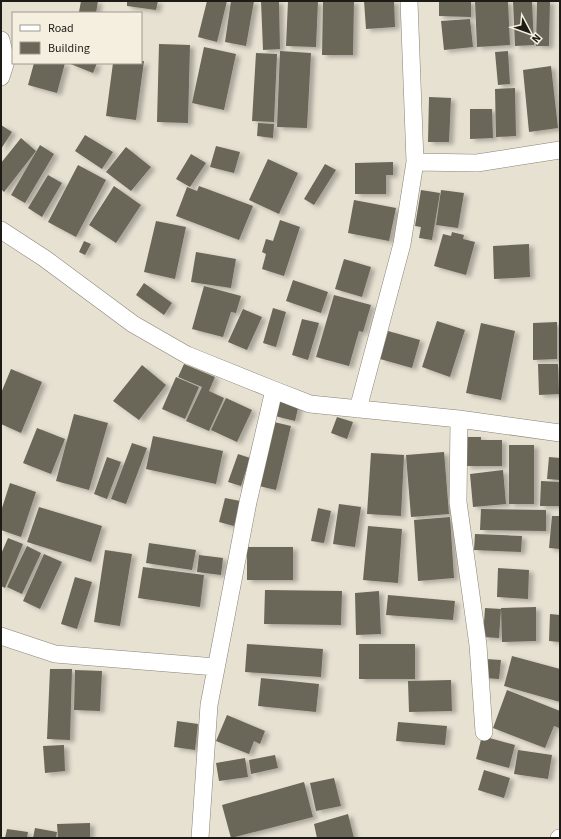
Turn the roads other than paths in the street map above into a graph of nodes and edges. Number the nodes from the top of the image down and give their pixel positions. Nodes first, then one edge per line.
1 (409, 1) edge
2 (1, 40) edge
3 (1, 77) edge
4 (560, 150) edge
5 (415, 162) junction
6 (1, 230) edge
7 (274, 390) junction
8 (358, 409) junction
9 (459, 419) junction
10 (560, 433) edge
11 (1, 636) edge
12 (216, 667) junction
13 (484, 732) dead end
14 (200, 838) edge

1 - 5 street
2 - 3 street
4 - 5 street
5 - 8 street
6 - 7 street
7 - 8 street
7 - 12 street
8 - 9 street
9 - 10 street
9 - 13 street
11 - 12 street
12 - 14 street

